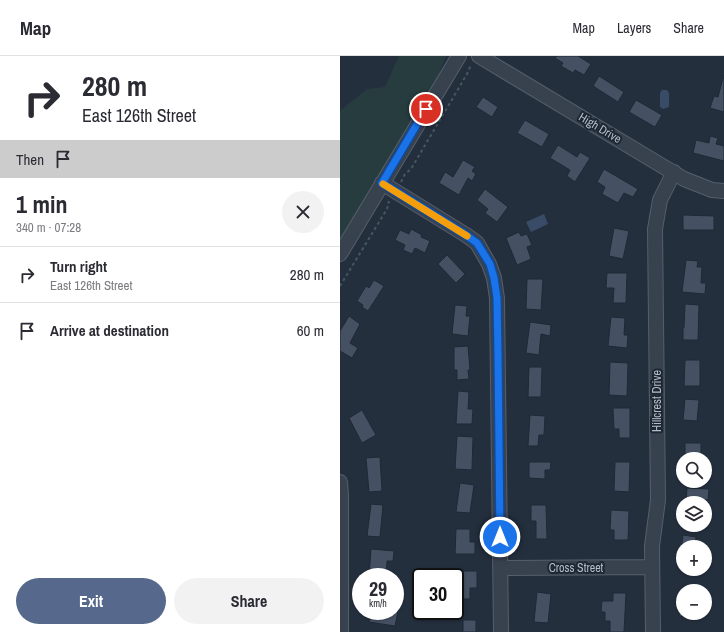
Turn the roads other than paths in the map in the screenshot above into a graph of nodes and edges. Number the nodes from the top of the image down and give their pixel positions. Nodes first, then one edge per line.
1 (459, 56) edge
2 (475, 60) edge
3 (674, 172) junction
4 (382, 183) junction
5 (724, 191) edge
6 (340, 254) edge
7 (340, 482) edge
8 (652, 567) junction
9 (500, 568) junction
10 (340, 632) edge
11 (501, 632) edge
12 (653, 632) edge

1 - 4 street
2 - 3 street, High Drive
3 - 5 street, High Drive
3 - 8 street, Hillcrest Drive
4 - 6 street
4 - 9 street
7 - 10 street
8 - 9 street, Cross Street
8 - 12 street, Hillcrest Drive
9 - 11 street

